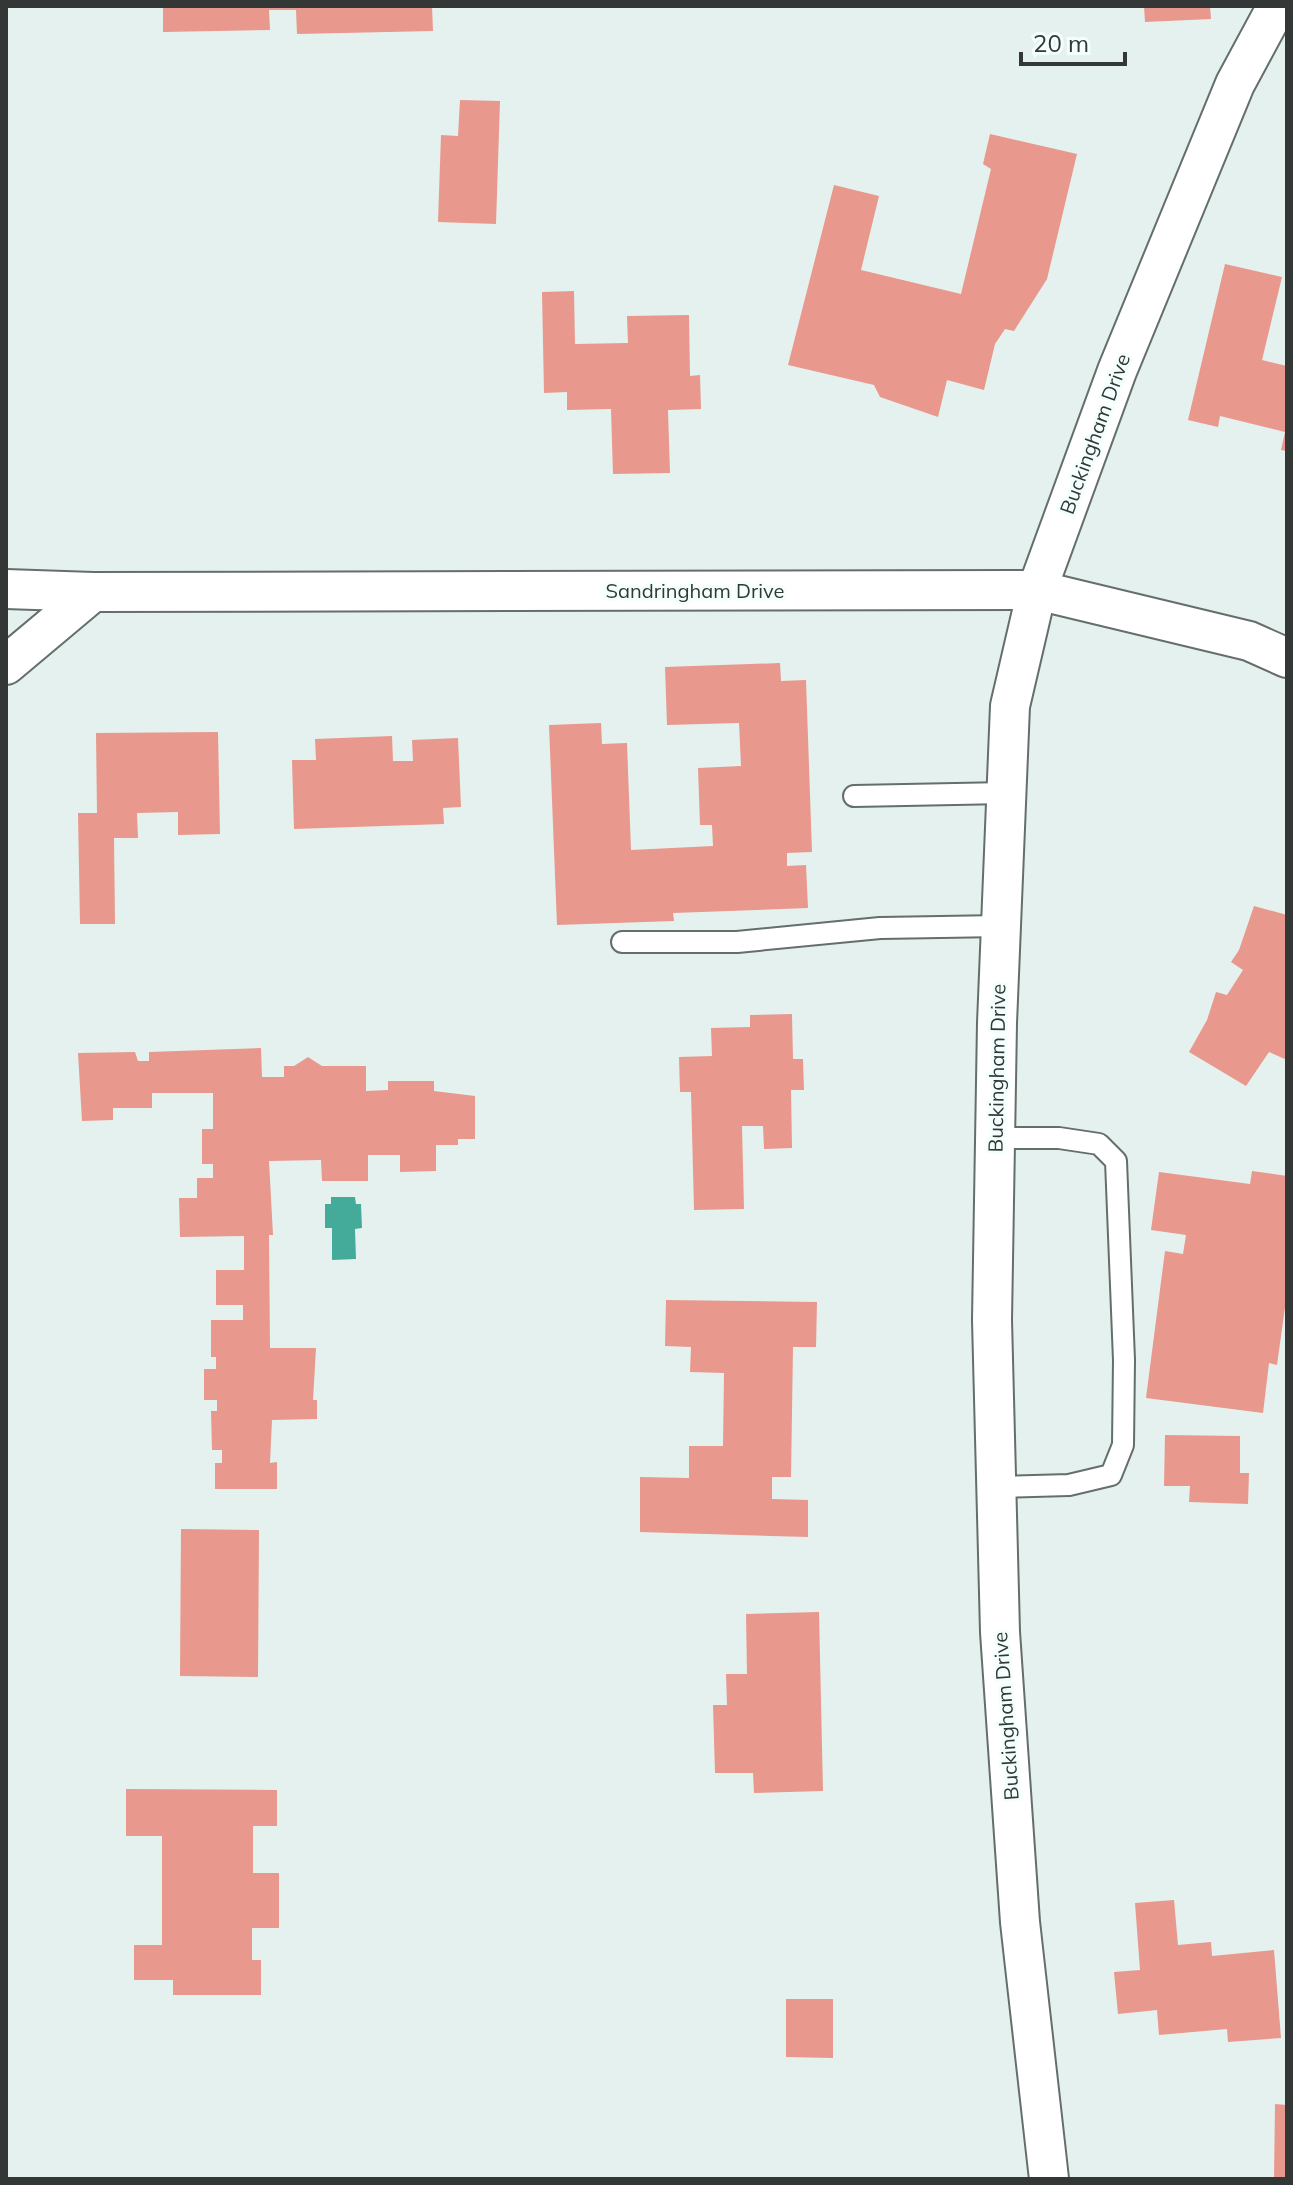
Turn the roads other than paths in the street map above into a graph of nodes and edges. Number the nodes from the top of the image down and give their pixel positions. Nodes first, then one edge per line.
1 (1277, 6) edge
2 (6, 589) edge
3 (1037, 590) junction
4 (93, 592) junction
5 (1287, 658) edge
6 (6, 665) edge
7 (1006, 793) junction
8 (854, 796) dead end
9 (1001, 926) junction
10 (622, 942) dead end
11 (995, 1138) junction
12 (997, 1487) junction
13 (1049, 2179) edge

1 - 3 street, Buckingham Drive
2 - 4 street, Sandringham Drive
3 - 4 street, Sandringham Drive
3 - 5 street, Sandringham Drive
3 - 7 street, Buckingham Drive
4 - 6 street
7 - 8 lane
7 - 9 street, Buckingham Drive
9 - 10 lane
9 - 11 street, Buckingham Drive
11 - 12 street, Buckingham Drive
11 - 12 lane
12 - 13 street, Buckingham Drive

